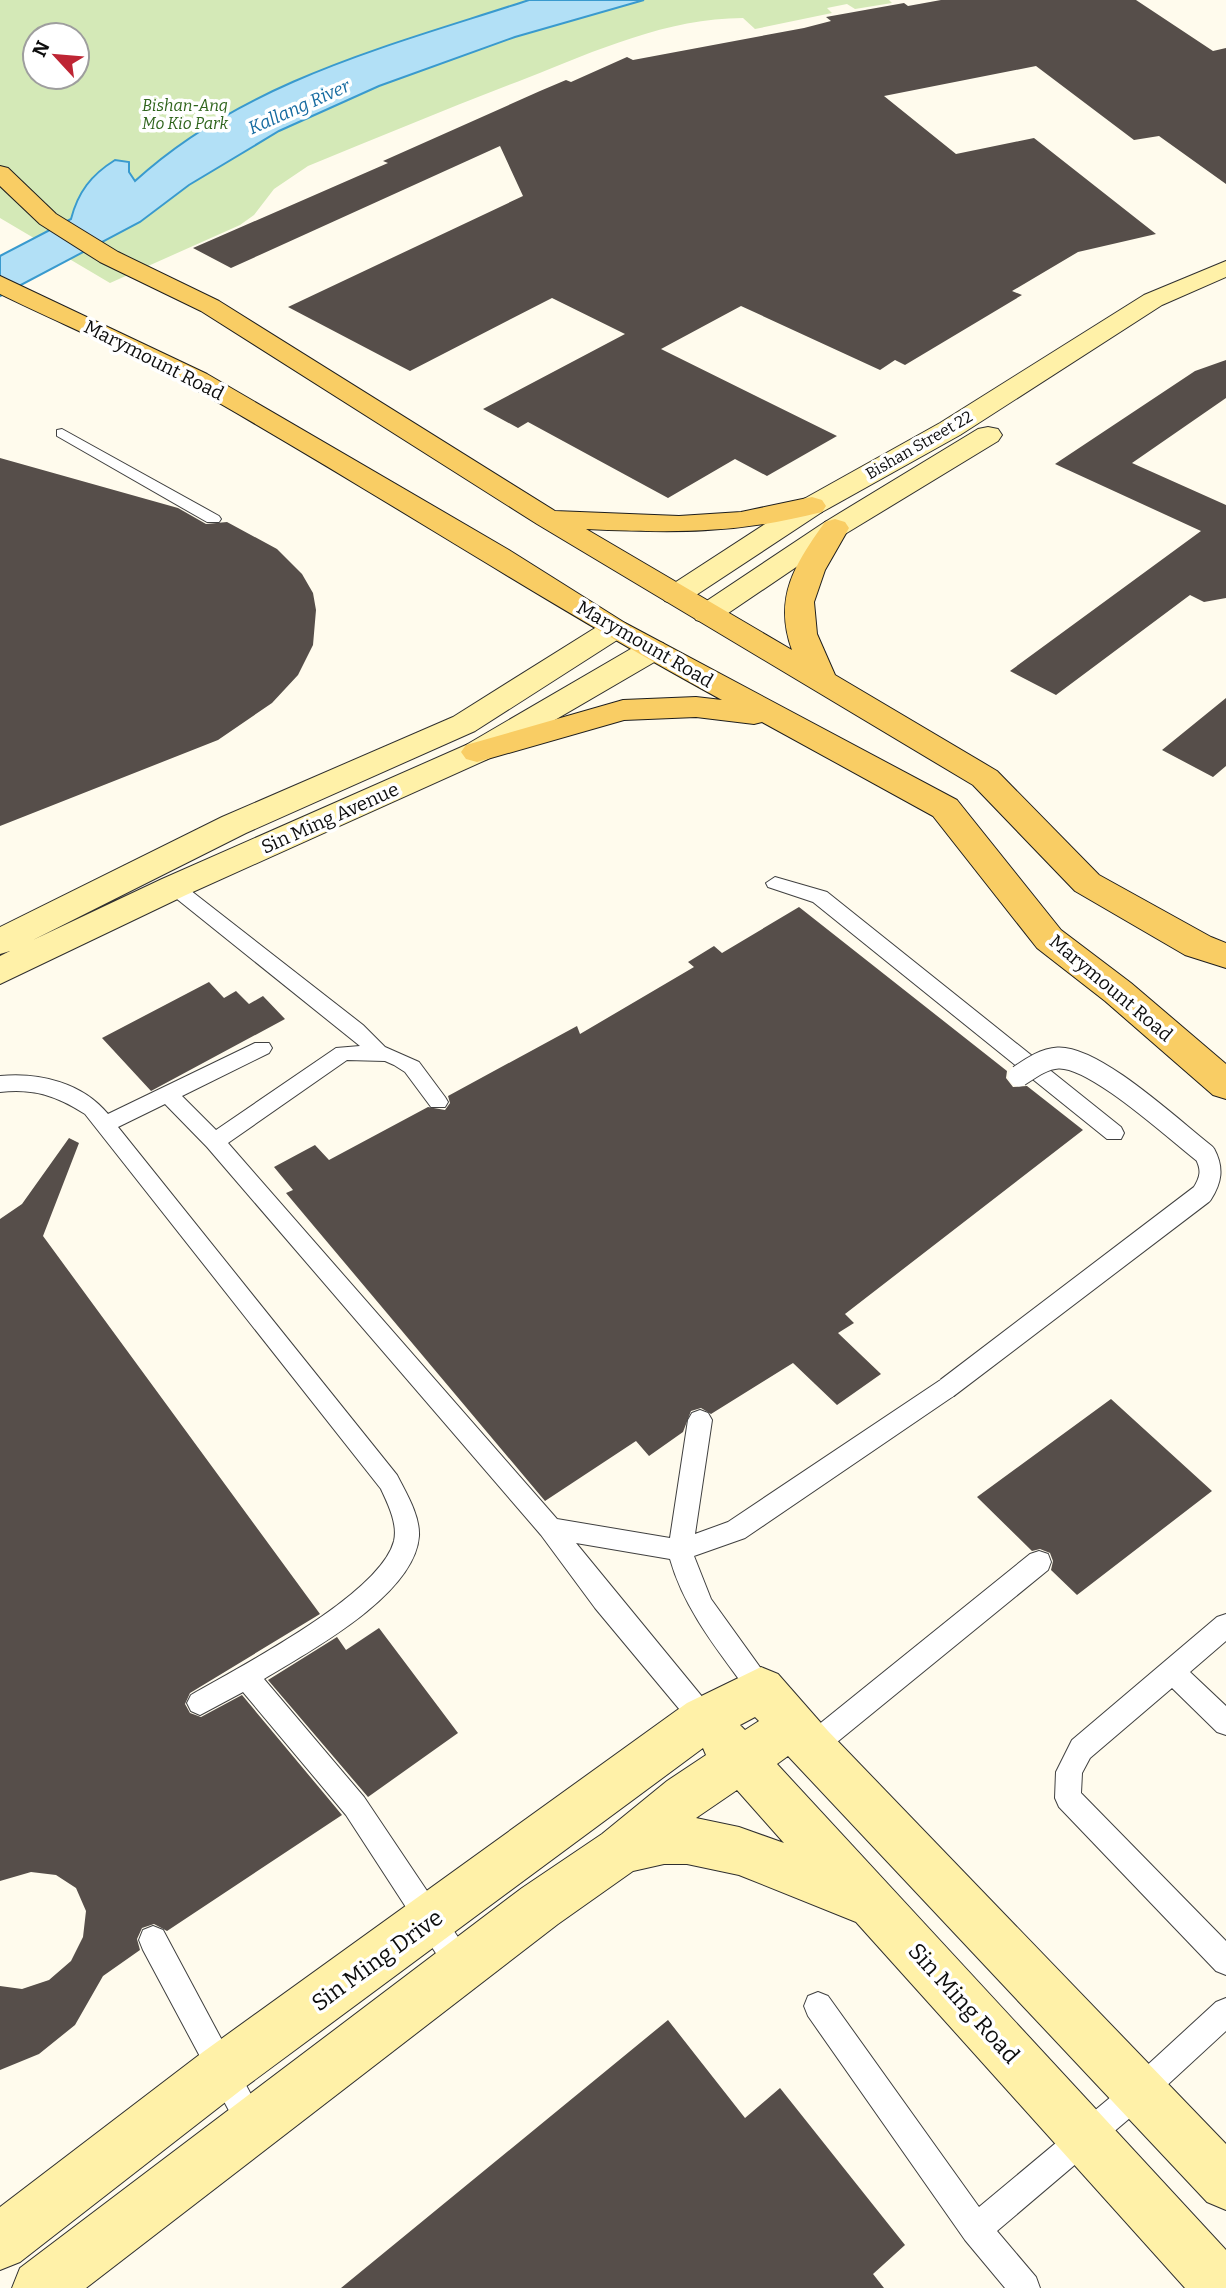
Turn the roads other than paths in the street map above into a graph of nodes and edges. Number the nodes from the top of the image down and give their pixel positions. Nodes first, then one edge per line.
1 (0, 173) edge
2 (1226, 268) edge
3 (0, 284) edge
4 (1226, 287) edge
5 (62, 433) dead end
6 (812, 506) junction
7 (547, 518) junction
8 (214, 519) dead end
9 (835, 528) junction
10 (676, 595) junction
11 (707, 614) junction
12 (614, 629) junction
13 (652, 650) junction
14 (821, 679) junction
15 (774, 717) junction
16 (477, 752) junction
17 (775, 883) dead end
18 (174, 887) junction
19 (0, 942) edge
20 (1226, 957) edge
21 (0, 971) edge
22 (262, 1048) dead end
23 (380, 1054) junction
24 (1018, 1076) dead end
25 (0, 1084) edge
26 (1226, 1086) edge
27 (169, 1095) junction
28 (438, 1102) dead end
29 (106, 1124) junction
30 (1114, 1133) dead end
31 (214, 1140) junction
32 (700, 1420) dead end
33 (550, 1528) junction
34 (680, 1550) junction
35 (1039, 1562) dead end
36 (1226, 1625) edge
37 (1172, 1671) junction
38 (245, 1675) junction
39 (761, 1689) junction
40 (200, 1703) dead end
41 (704, 1719) junction
42 (1226, 1723) edge
43 (802, 1737) junction
44 (740, 1759) junction
45 (620, 1850) junction
46 (875, 1905) junction
47 (432, 1920) junction
48 (153, 1940) dead end
49 (1226, 1961) edge
50 (462, 1968) junction
51 (818, 2006) dead end
52 (1226, 2012) edge
53 (222, 2071) junction
54 (1140, 2091) junction
55 (252, 2125) junction
56 (1086, 2137) junction
57 (1226, 2183) edge
58 (976, 2230) junction
59 (0, 2242) edge
60 (40, 2288) edge
61 (1025, 2288) edge
62 (1223, 2288) edge

1 - 7 main road
2 - 6 main road, Bishan Street 22
3 - 12 main road, Marymount Road
4 - 9 main road, Bishan Street 22
5 - 8 lane
6 - 7 main road
6 - 10 main road, Bishan Street 22
7 - 10 main road
9 - 11 main road, Bishan Street 22
9 - 14 main road
10 - 11 main road
10 - 12 main road, Bishan Street 22
11 - 13 main road, Bishan Street 22
11 - 14 main road
12 - 13 main road, Marymount Road
12 - 19 main road, Sin Ming Avenue
13 - 15 main road, Marymount Road
13 - 16 main road, Sin Ming Avenue
14 - 20 main road
15 - 16 main road
15 - 26 main road, Marymount Road
16 - 18 main road, Sin Ming Avenue
17 - 30 lane
18 - 21 main road, Sin Ming Avenue
18 - 23 lane
22 - 27 lane
23 - 28 lane
23 - 31 lane
24 - 34 lane, bridge
25 - 29 lane
27 - 29 lane
27 - 31 lane
29 - 38 lane
31 - 33 lane
32 - 34 lane
33 - 34 lane
33 - 41 lane
34 - 39 lane
35 - 43 lane
36 - 37 lane
37 - 42 lane
37 - 49 lane
38 - 40 lane
38 - 47 lane
39 - 41 main road, Sin Ming Drive
39 - 43 main road
41 - 44 main road, Sin Ming Road
41 - 47 main road, Sin Ming Drive
43 - 44 main road
43 - 54 main road
44 - 45 main road
44 - 46 main road, Sin Ming Road
45 - 46 main road
45 - 50 main road
46 - 56 main road, Sin Ming Road
47 - 50 lane
47 - 53 main road, Sin Ming Drive
48 - 53 lane
50 - 55 main road
51 - 58 lane
52 - 54 lane
53 - 55 lane
53 - 59 main road, Sin Ming Drive
54 - 56 lane
54 - 57 main road
55 - 60 main road
56 - 58 lane
56 - 62 main road, Sin Ming Road
58 - 61 lane

